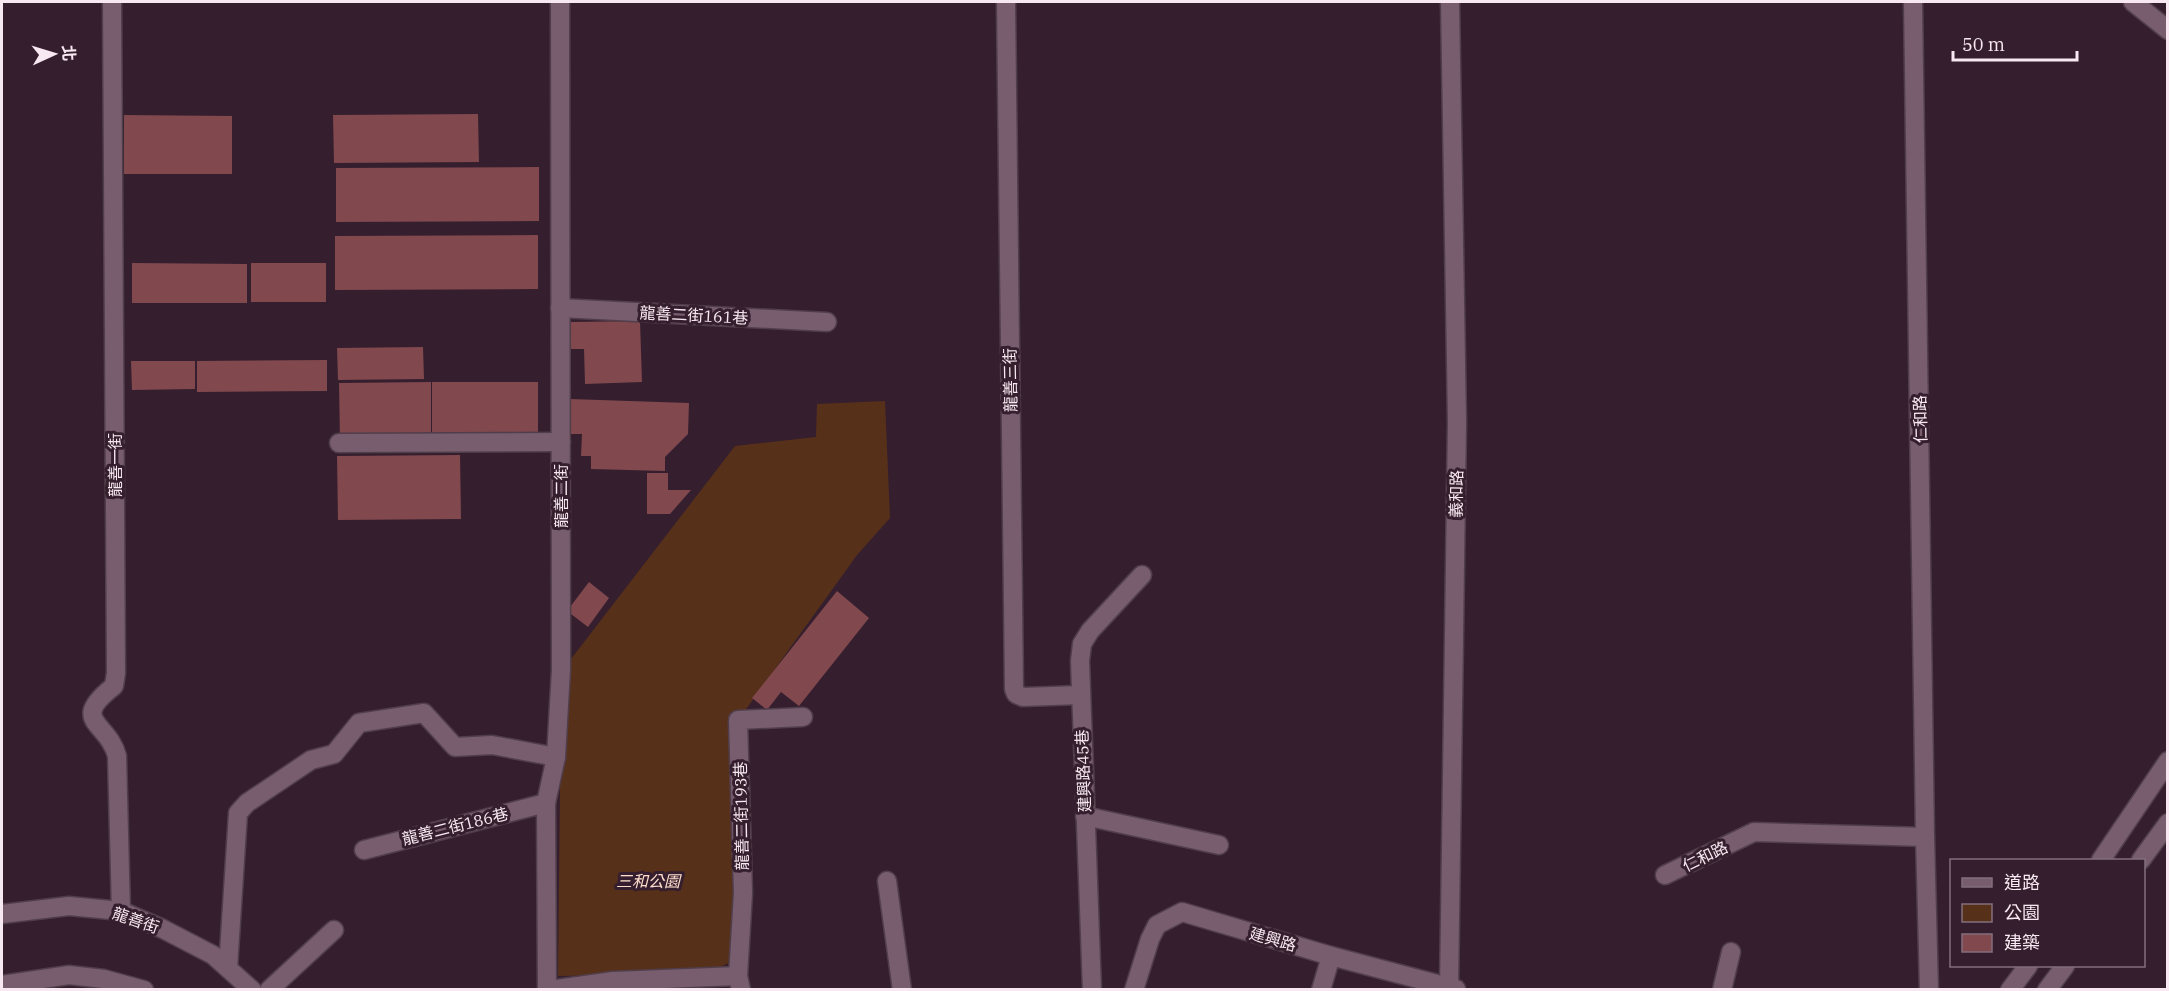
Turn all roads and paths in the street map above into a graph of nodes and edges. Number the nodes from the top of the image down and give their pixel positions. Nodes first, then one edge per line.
1 (112, 2) edge
2 (560, 2) edge
3 (1006, 2) edge
4 (1450, 2) edge
5 (1912, 2) edge
6 (2133, 2) edge
7 (2168, 30) edge
8 (560, 308) junction
9 (827, 322) dead end
10 (561, 442) junction
11 (339, 443) dead end
12 (1142, 575) dead end
13 (1080, 695) junction
14 (803, 717) dead end
15 (555, 757) junction
16 (2168, 761) edge
17 (546, 803) junction
18 (1085, 816) junction
19 (2168, 823) edge
20 (1925, 837) junction
21 (1219, 845) dead end
22 (364, 850) dead end
23 (2102, 859) edge
24 (2142, 859) edge
25 (1665, 875) dead end
26 (887, 881) dead end
27 (121, 911) junction
28 (2, 914) edge
29 (334, 930) dead end
30 (1731, 952) dead end
31 (1331, 956) junction
32 (2027, 967) edge
33 (2064, 967) edge
34 (228, 968) junction
35 (740, 983) edge
36 (2, 985) edge
37 (1452, 988) edge
38 (144, 990) edge
39 (252, 990) edge
40 (269, 990) edge
41 (548, 990) edge
42 (902, 990) edge
43 (1092, 990) edge
44 (1134, 990) edge
45 (1321, 990) edge
46 (1722, 990) edge
47 (1929, 990) edge
48 (2010, 990) edge
49 (2047, 990) edge

1 - 27 street, 龍善一街
2 - 8 street, 龍善二街
3 - 13 street, 龍善三街
4 - 37 street, 義和路
5 - 20 street, 仁和路
6 - 7 street
8 - 9 street, 龍善二街161巷
8 - 10 street, 龍善二街
10 - 11 street
10 - 15 street, 龍善二街
12 - 13 street, 建興路45巷
13 - 18 street, 建興路45巷
14 - 35 street, 龍善二街193巷
15 - 17 street, 龍善二街
15 - 34 street
16 - 23 street
17 - 22 street, 龍善二街186巷
17 - 41 street, 龍善二街
18 - 21 street
18 - 43 street, 建興路45巷
19 - 24 street
20 - 25 street, 仁和路
20 - 47 street, 仁和路
26 - 42 street
27 - 28 street, 龍善街
27 - 34 street, 龍善街
29 - 40 street
30 - 46 street
31 - 37 street, 建興路
31 - 44 street, 建興路
31 - 45 street
32 - 48 street
33 - 49 street
34 - 39 street, 龍善街
35 - 41 street, 龍善二街193巷
36 - 38 street

